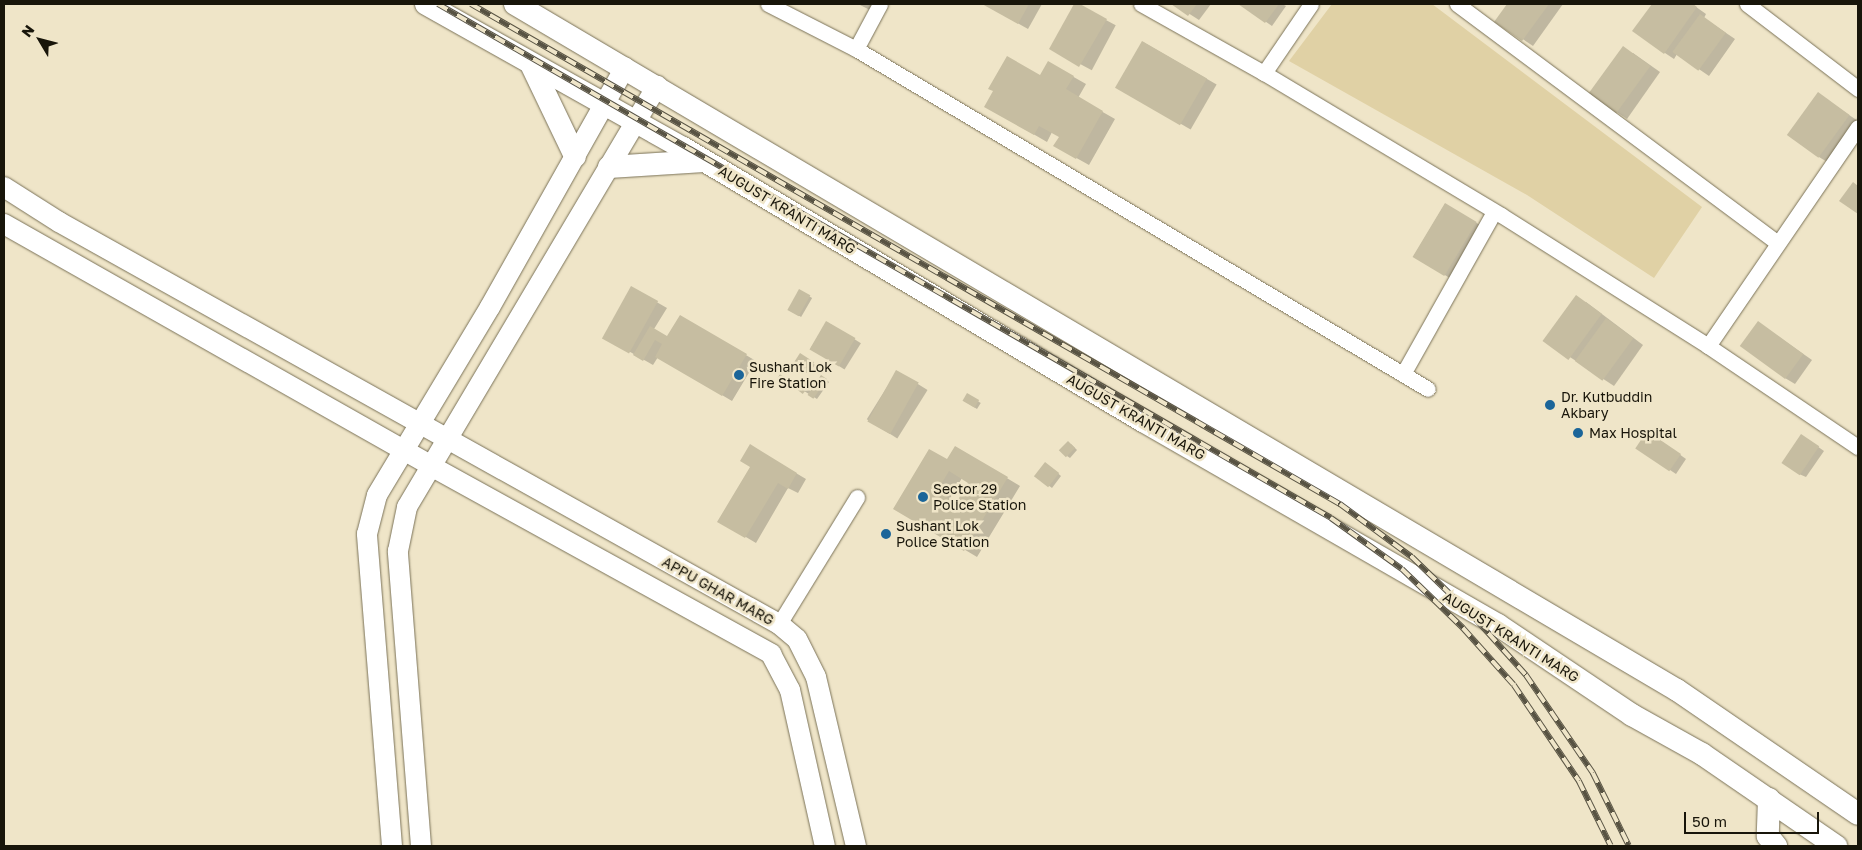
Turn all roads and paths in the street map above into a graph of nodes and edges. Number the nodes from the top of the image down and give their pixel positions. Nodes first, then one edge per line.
1 (426, 4) edge
2 (515, 4) edge
3 (768, 4) edge
4 (880, 4) edge
5 (1141, 4) edge
6 (1311, 4) edge
7 (1457, 4) edge
8 (1747, 4) edge
9 (856, 49) junction
10 (531, 64) junction
11 (625, 67) junction
12 (1264, 72) junction
13 (657, 86) junction
14 (1858, 89) edge
15 (604, 105) junction
16 (636, 123) junction
17 (1858, 127) edge
18 (575, 156) junction
19 (704, 161) junction
20 (609, 167) junction
21 (4, 187) edge
22 (1494, 212) junction
23 (4, 224) edge
24 (1778, 243) junction
25 (1708, 346) junction
26 (1403, 374) junction
27 (1428, 389) dead end
28 (419, 424) junction
29 (447, 440) junction
30 (1856, 442) edge
31 (404, 451) junction
32 (431, 466) junction
33 (857, 497) dead end
34 (779, 624) junction
35 (797, 639) junction
36 (771, 654) junction
37 (1769, 799) junction
38 (1858, 814) edge
39 (392, 846) edge
40 (421, 846) edge
41 (825, 846) edge
42 (856, 846) edge
43 (1776, 846) edge
44 (1836, 846) edge

1 - 10 main road, AUGUST KRANTI MARG
2 - 11 main road
3 - 9 street
4 - 9 street
5 - 12 street
6 - 12 street
7 - 24 street
8 - 14 street
9 - 26 street
10 - 15 main road, AUGUST KRANTI MARG
10 - 18 main road
11 - 13 main road
11 - 15 street
12 - 22 street
13 - 16 street
13 - 38 main road
15 - 16 main road, AUGUST KRANTI MARG
15 - 18 street
16 - 19 main road, AUGUST KRANTI MARG
16 - 20 street
17 - 24 street
18 - 28 street
19 - 20 main road
19 - 37 main road, AUGUST KRANTI MARG
20 - 29 street
21 - 28 street, APPU GHAR MARG
22 - 25 street
22 - 26 street
23 - 31 street
24 - 25 street
25 - 30 street
26 - 27 street
28 - 29 street, APPU GHAR MARG
28 - 31 street
29 - 32 street
29 - 34 street, APPU GHAR MARG
31 - 32 street
31 - 39 street
32 - 36 street
32 - 40 street
33 - 34 street
34 - 35 street, APPU GHAR MARG
35 - 36 street
35 - 42 street, APPU GHAR MARG
36 - 41 street
37 - 43 main road
37 - 44 main road, AUGUST KRANTI MARG

